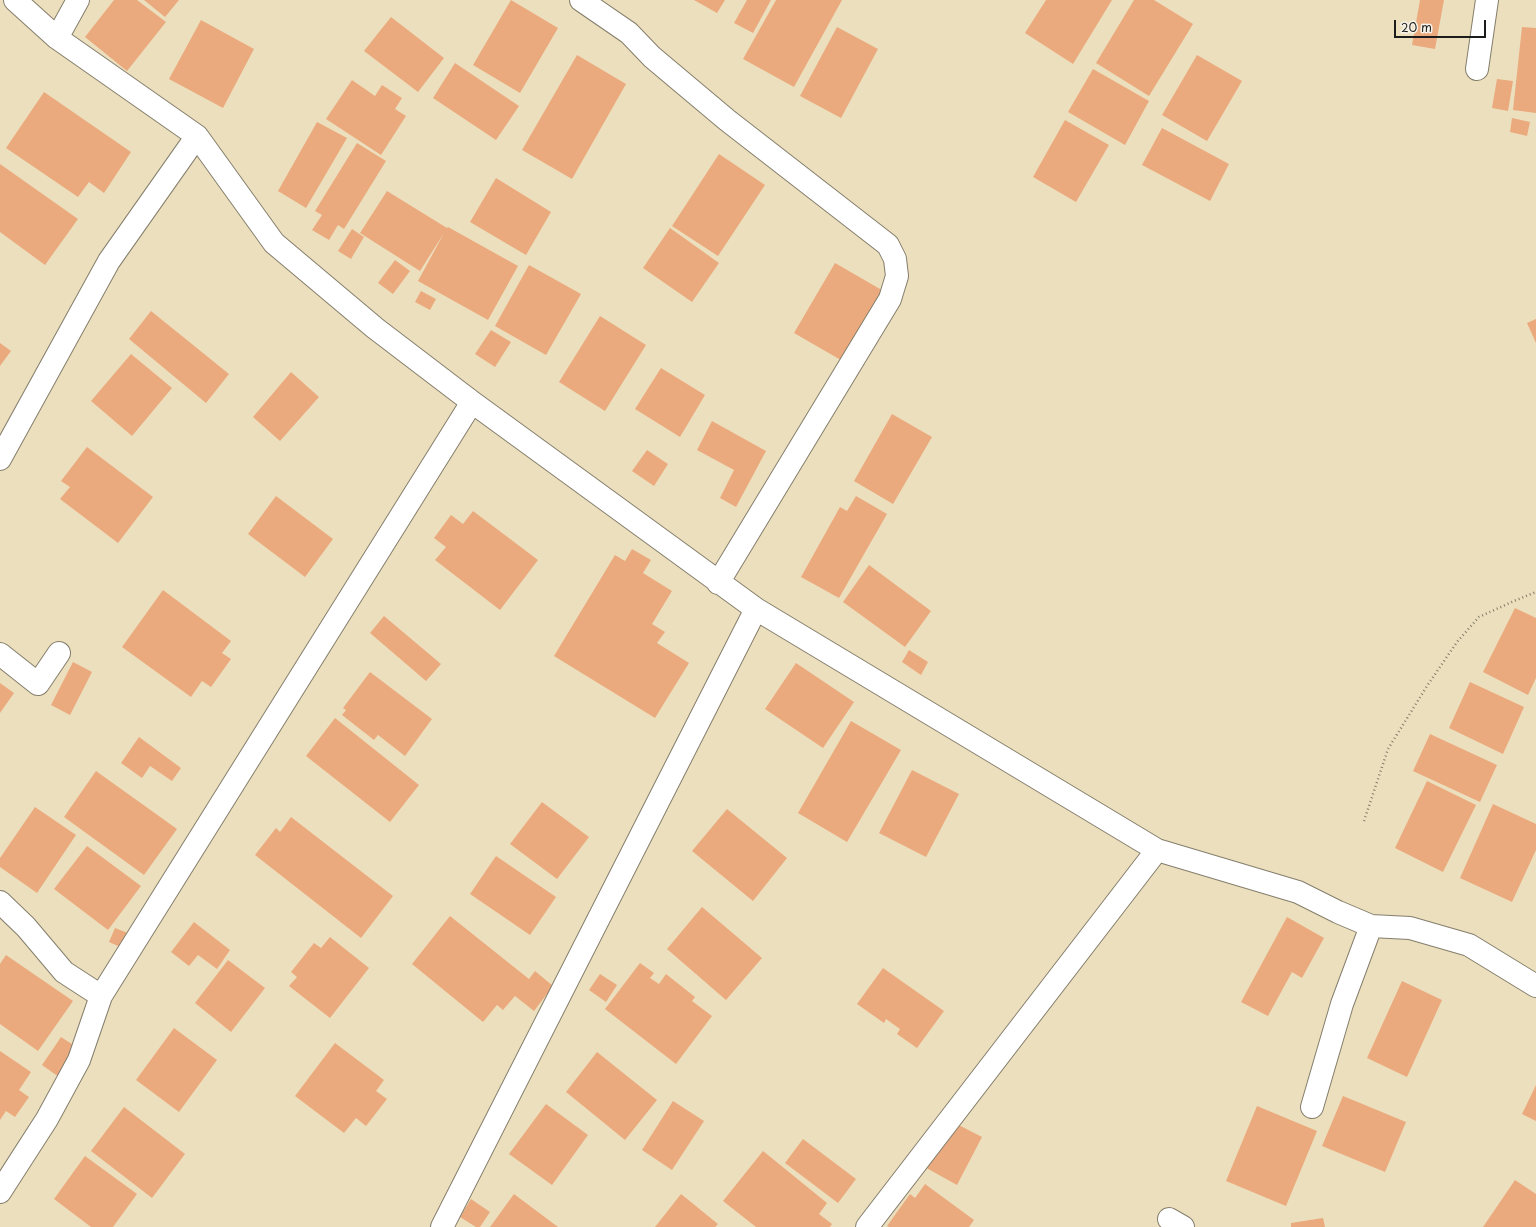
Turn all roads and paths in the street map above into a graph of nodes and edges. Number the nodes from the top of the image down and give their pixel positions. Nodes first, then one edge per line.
1 (15, 0) edge
2 (78, 0) edge
3 (581, 0) edge
4 (1487, 0) edge
5 (57, 38) junction
6 (1477, 69) dead end
7 (197, 136) junction
8 (472, 402) junction
9 (0, 452) edge
10 (0, 459) edge
11 (718, 583) junction
12 (1536, 592) edge
13 (756, 609) junction
14 (59, 653) dead end
15 (0, 654) edge
16 (1364, 821) dead end
17 (1158, 850) junction
18 (0, 902) edge
19 (1371, 926) junction
20 (1536, 986) edge
21 (101, 996) junction
22 (1312, 1107) dead end
23 (0, 1192) edge
24 (442, 1227) edge
25 (867, 1227) edge

1 - 5 street
2 - 5 street
3 - 11 street
4 - 6 street
5 - 7 street
7 - 8 street
7 - 9 street
7 - 10 street
8 - 11 street
8 - 21 street
11 - 13 street
12 - 16 path
13 - 17 street
13 - 24 street
14 - 15 street
17 - 19 street
17 - 25 street
18 - 21 street
19 - 20 street
19 - 22 street
21 - 23 street

